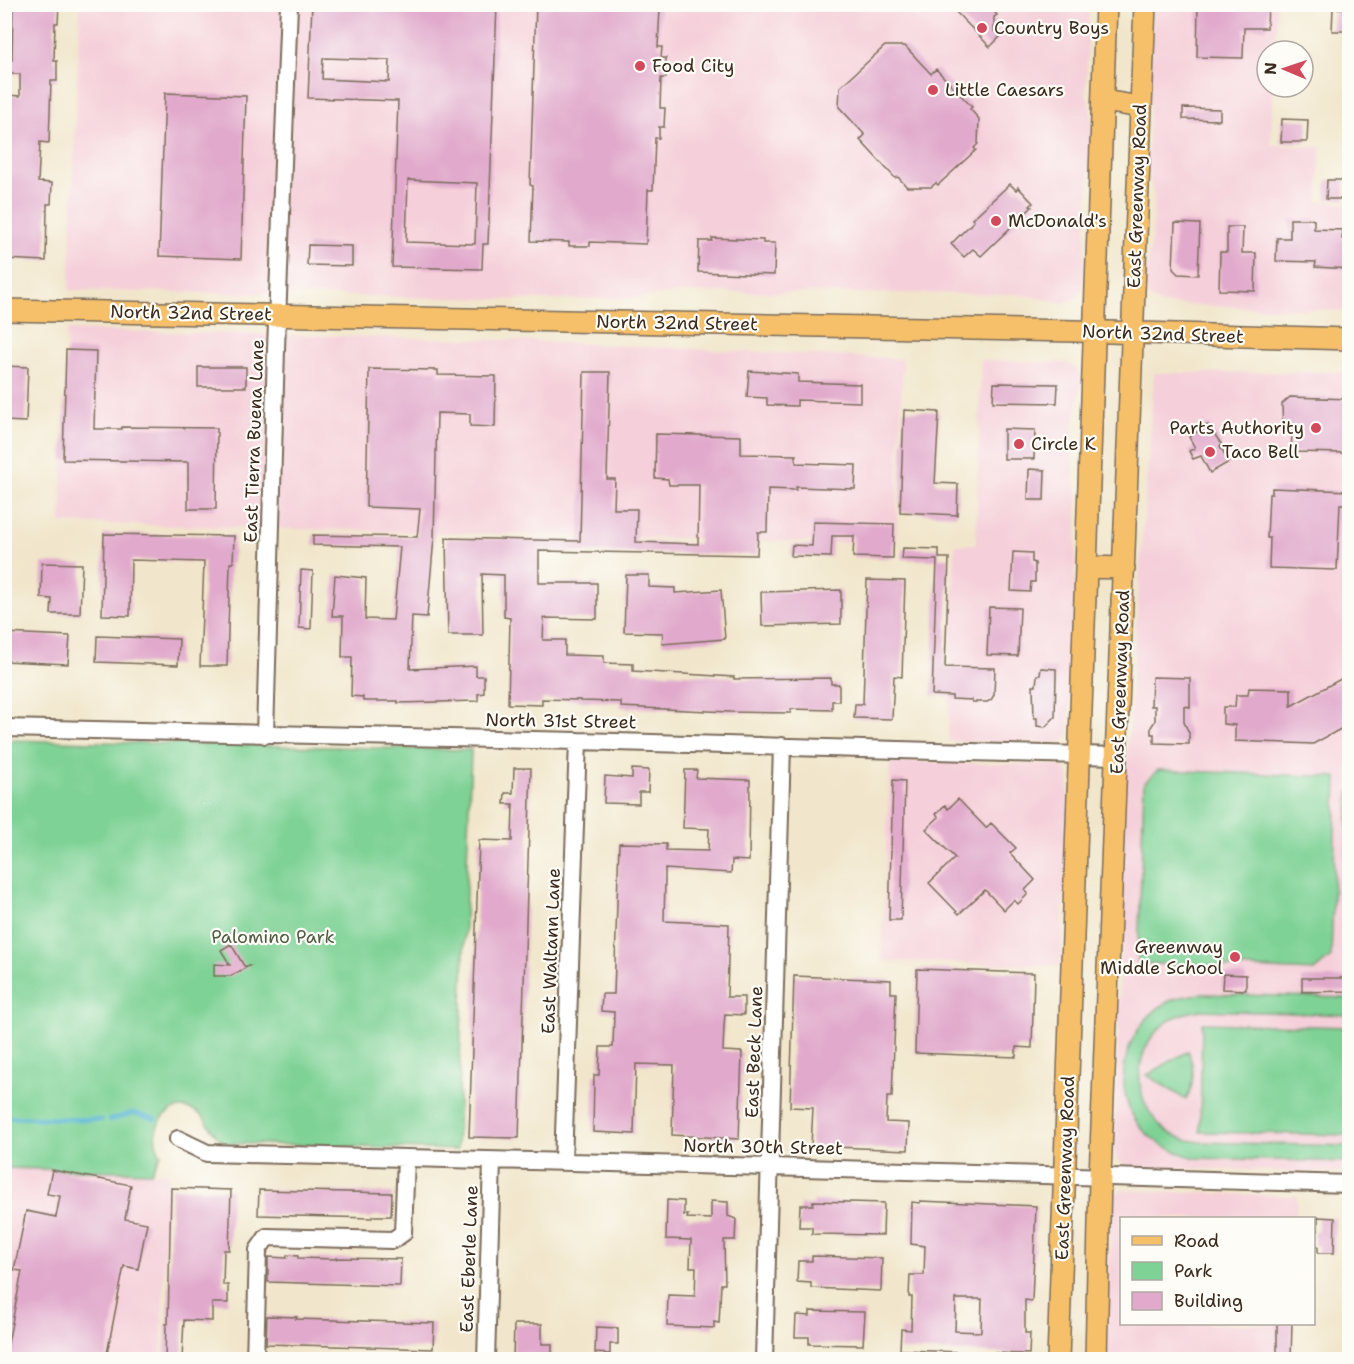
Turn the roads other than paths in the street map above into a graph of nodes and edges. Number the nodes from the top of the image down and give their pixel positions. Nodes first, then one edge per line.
1 (289, 4) edge
2 (1106, 4) edge
3 (1144, 4) edge
4 (1103, 101) junction
5 (1141, 107) junction
6 (4, 309) edge
7 (277, 315) junction
8 (1094, 332) junction
9 (1132, 333) junction
10 (1350, 339) edge
11 (1086, 567) junction
12 (1124, 568) junction
13 (4, 728) edge
14 (265, 735) junction
15 (578, 741) junction
16 (782, 746) junction
17 (1080, 755) junction
18 (1117, 756) junction
19 (178, 1139) dead end
20 (406, 1158) junction
21 (492, 1161) junction
22 (563, 1162) junction
23 (770, 1167) junction
24 (1065, 1175) junction
25 (1101, 1177) junction
26 (1350, 1184) edge
27 (255, 1359) edge
28 (486, 1359) edge
29 (764, 1359) edge
30 (1058, 1359) edge
31 (1096, 1359) edge

1 - 7 street, East Tierra Buena Lane
2 - 4 main road, East Greenway Road
3 - 5 main road, East Greenway Road
4 - 5 main road
4 - 8 main road, East Greenway Road
5 - 9 main road, East Greenway Road
6 - 7 main road, North 32nd Street
7 - 8 main road, North 32nd Street
7 - 14 street, East Tierra Buena Lane
8 - 9 main road, North 32nd Street
8 - 11 main road, East Greenway Road
9 - 10 main road, North 32nd Street
9 - 12 main road, East Greenway Road
11 - 12 main road
11 - 17 main road, East Greenway Road
12 - 18 main road, East Greenway Road
13 - 14 street, North 31st Street
14 - 15 street, North 31st Street
15 - 16 street, North 31st Street
15 - 22 street, East Waltann Lane
16 - 17 street, North 31st Street
16 - 23 street, East Beck Lane
17 - 18 street, North 31st Street
17 - 24 main road, East Greenway Road
18 - 25 main road, East Greenway Road
19 - 20 street, North 30th Street
20 - 21 street, North 30th Street
20 - 27 street
21 - 22 street, North 30th Street
21 - 28 street, East Eberle Lane
22 - 23 street, North 30th Street
23 - 24 street, North 30th Street
23 - 29 street, East Beck Lane
24 - 25 street, North 30th Street
24 - 30 main road, East Greenway Road
25 - 26 street, North 30th Street
25 - 31 main road, East Greenway Road

